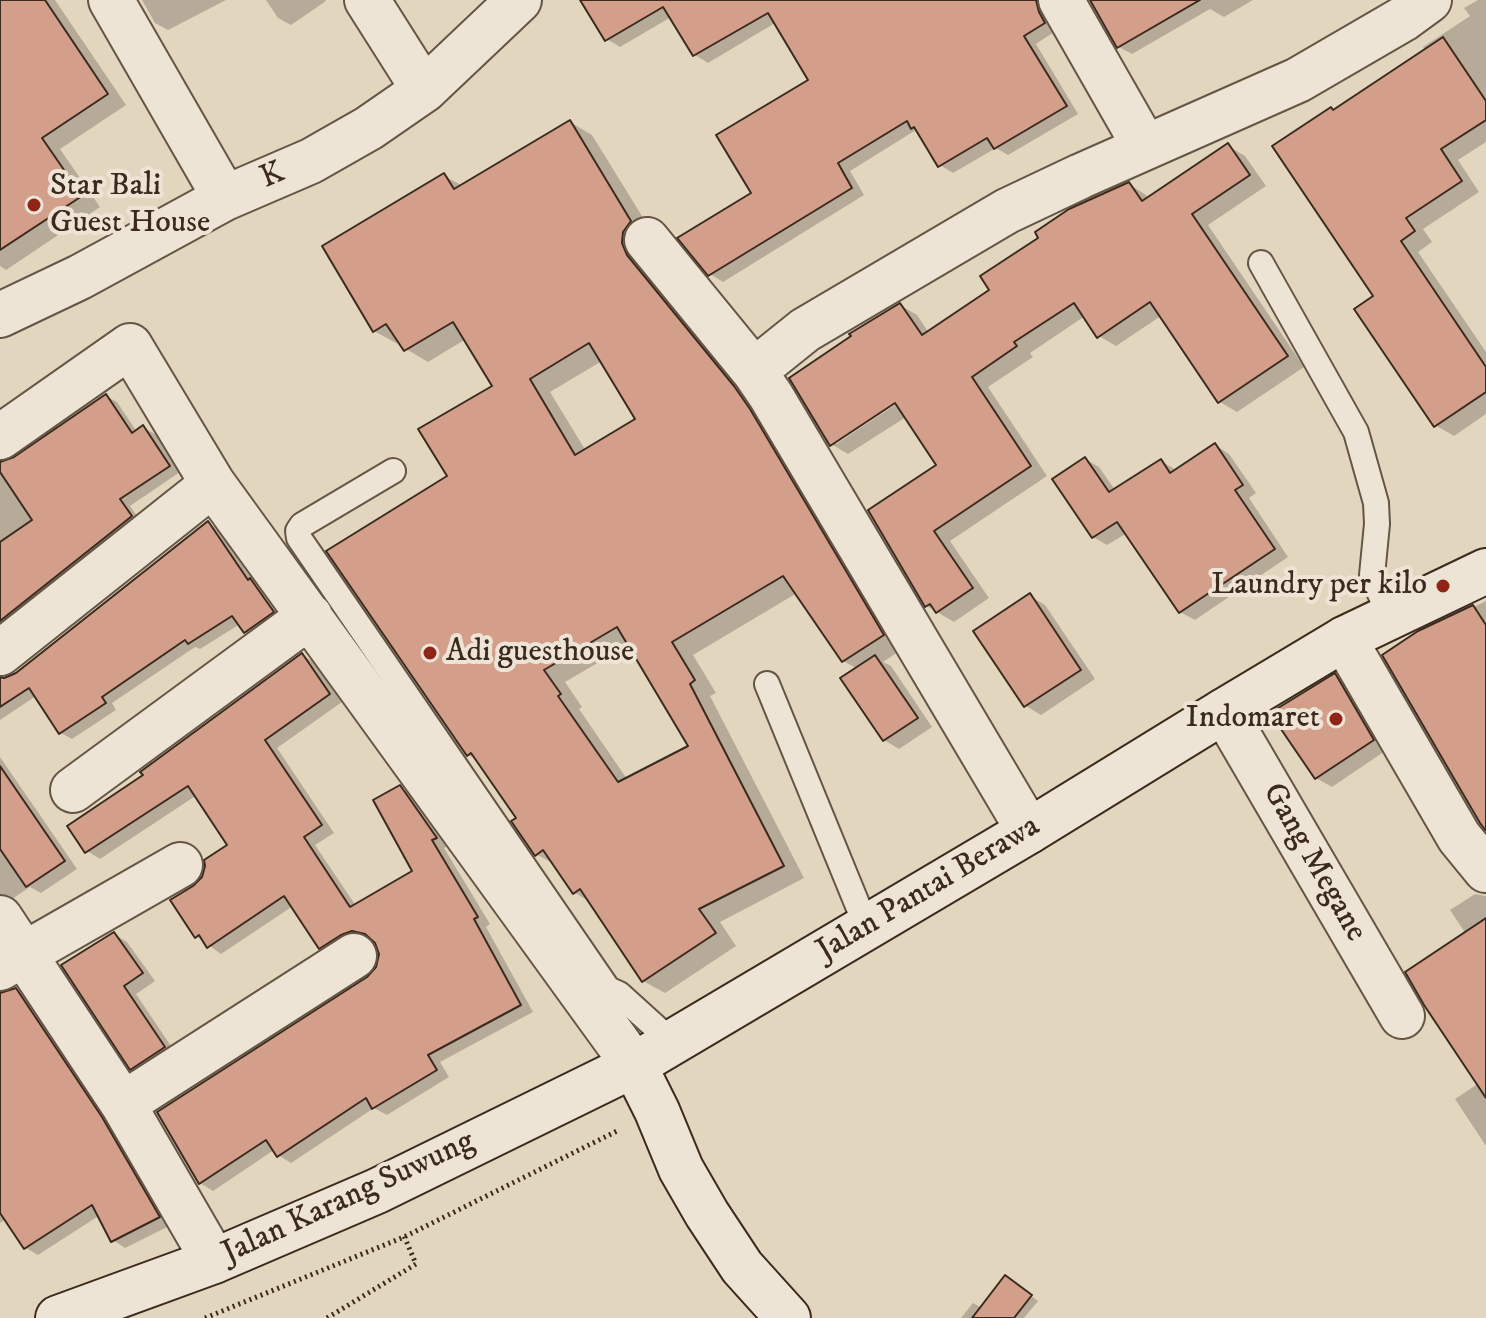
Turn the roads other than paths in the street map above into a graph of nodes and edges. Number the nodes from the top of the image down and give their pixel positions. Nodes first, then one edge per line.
1 (111, 0) edge
2 (367, 0) edge
3 (519, 0) edge
4 (1061, 0) edge
5 (1429, 0) edge
6 (424, 90) junction
7 (1145, 147) junction
8 (225, 198) junction
9 (647, 240) dead end
10 (1261, 263) dead end
11 (0, 315) edge
12 (754, 371) junction
13 (0, 437) edge
14 (393, 471) dead end
15 (213, 484) junction
16 (1486, 571) edge
17 (310, 616) junction
18 (1390, 617) junction
19 (1344, 639) junction
20 (0, 653) edge
21 (767, 684) dead end
22 (1224, 711) junction
23 (73, 790) dead end
24 (1029, 831) junction
25 (180, 865) dead end
26 (1486, 870) edge
27 (0, 918) edge
28 (867, 928) junction
29 (354, 956) dead end
30 (12, 962) edge
31 (1402, 1016) dead end
32 (672, 1042) junction
33 (634, 1065) junction
34 (123, 1104) junction
35 (214, 1261) junction
36 (58, 1318) edge
37 (788, 1318) edge

1 - 8 street
2 - 6 street
3 - 6 street, K
4 - 7 street
5 - 7 street
6 - 8 street, K
7 - 12 street
8 - 11 street, K
9 - 12 street
10 - 18 lane
12 - 24 street
13 - 15 street
14 - 32 lane
15 - 17 street
15 - 20 street
16 - 18 street, Jalan Pantai Berawa
17 - 23 street
17 - 33 street
18 - 19 street, Jalan Pantai Berawa
19 - 22 street, Jalan Pantai Berawa
19 - 26 street
21 - 28 lane
22 - 24 street, Jalan Pantai Berawa
22 - 31 street, Gang Megane
24 - 28 street, Jalan Pantai Berawa
25 - 30 street
27 - 30 street
28 - 32 street, Jalan Pantai Berawa
29 - 34 street
30 - 34 street
32 - 33 street, Jalan Pantai Berawa
33 - 35 street, Jalan Karang Suwung
33 - 37 street
34 - 35 street
35 - 36 street, Jalan Karang Suwung

